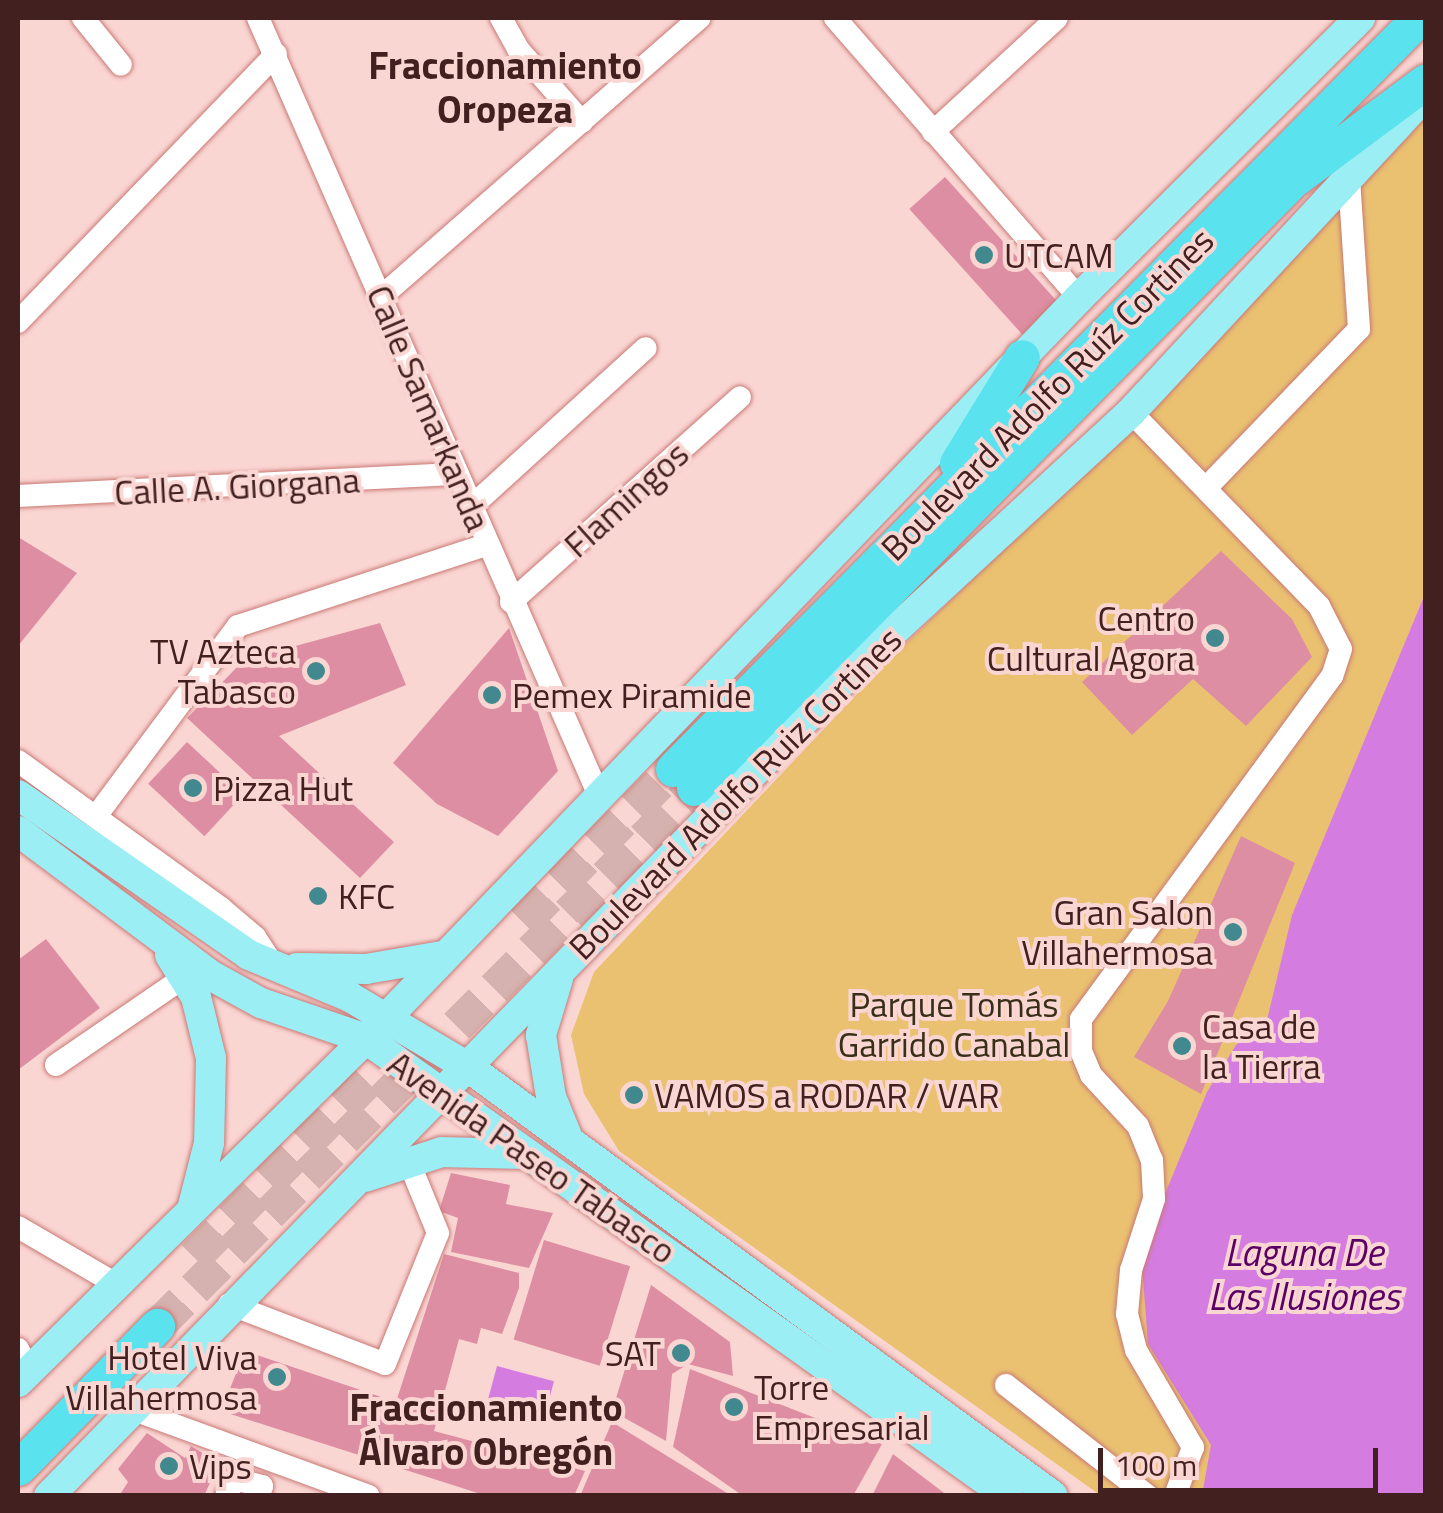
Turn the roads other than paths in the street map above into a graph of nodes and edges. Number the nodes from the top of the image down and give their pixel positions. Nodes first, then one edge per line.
1 (84, 18) edge
2 (258, 18) edge
3 (501, 18) edge
4 (699, 18) edge
5 (835, 18) edge
6 (1057, 18) edge
7 (1360, 18) edge
8 (1419, 18) edge
9 (1426, 46) edge
10 (276, 54) junction
11 (120, 65) dead end
12 (1426, 81) edge
13 (1426, 95) edge
14 (582, 122) junction
15 (933, 132) junction
16 (1296, 178) junction
17 (1349, 180) junction
18 (382, 296) junction
19 (1079, 298) junction
20 (18, 322) edge
21 (646, 348) dead end
22 (1022, 358) junction
23 (740, 397) dead end
24 (1132, 412) junction
25 (456, 474) junction
26 (1207, 487) junction
27 (18, 496) edge
28 (471, 507) junction
29 (925, 516) junction
30 (486, 545) junction
31 (511, 602) junction
32 (18, 761) edge
33 (18, 795) edge
34 (600, 798) junction
35 (97, 816) junction
36 (25, 840) edge
37 (442, 956) junction
38 (565, 963) junction
39 (275, 968) junction
40 (197, 977) junction
41 (386, 1015) junction
42 (366, 1040) junction
43 (56, 1065) dead end
44 (468, 1067) junction
45 (443, 1093) junction
46 (570, 1144) junction
47 (534, 1157) junction
48 (408, 1160) junction
49 (348, 1184) junction
50 (191, 1210) junction
51 (18, 1227) edge
52 (116, 1284) junction
53 (229, 1304) junction
54 (21, 1367) edge
55 (1006, 1384) dead end
56 (130, 1409) junction
57 (18, 1437) edge
58 (18, 1468) edge
59 (1046, 1494) edge
60 (48, 1496) edge
61 (226, 1496) edge
62 (260, 1496) edge
63 (368, 1496) edge
64 (1008, 1496) edge
65 (1148, 1496) edge
66 (1175, 1496) edge

1 - 11 street
2 - 10 street, Calle Samarkanda
3 - 14 street
4 - 14 street
5 - 15 street
6 - 15 street
7 - 19 main road
8 - 29 highway, Boulevard Adolfo Ruíz Cortines
9 - 16 highway, Boulevard Adolfo Ruíz Cortines
10 - 18 street, Calle Samarkanda
10 - 20 street
12 - 16 highway
13 - 17 main road, Boulevard Adolfo Ruiz Cortines
14 - 18 street
15 - 19 street
16 - 29 highway, Boulevard Adolfo Ruíz Cortines
17 - 24 main road, Boulevard Adolfo Ruiz Cortines
17 - 26 street
18 - 25 street, Calle Samarkanda
19 - 22 main road
21 - 28 street
22 - 29 highway
22 - 34 main road
23 - 31 street, Flamingos
24 - 26 street
24 - 38 main road, Boulevard Adolfo Ruiz Cortines
25 - 27 street, Calle A. Giorgana
25 - 28 street, Calle Samarkanda
26 - 66 street
28 - 30 street, Calle Samarkanda
30 - 31 street, Calle Samarkanda
30 - 35 street
31 - 34 street, Calle Samarkanda
32 - 35 street, Avenida Paseo Tabasco
33 - 39 main road, Avenida Paseo Tabasco
34 - 37 main road
35 - 39 street, Avenida Paseo Tabasco
36 - 40 main road
37 - 39 main road
37 - 41 main road
38 - 44 main road, Boulevard Adolfo Ruiz Cortines
38 - 46 main road
39 - 41 main road, Avenida Paseo Tabasco
40 - 42 main road, Avenida Paseo Tabasco
40 - 43 street
40 - 50 main road
41 - 42 main road
41 - 44 main road, Avenida Paseo Tabasco
42 - 45 main road, Avenida Paseo Tabasco
42 - 50 main road
44 - 45 main road, Boulevard Adolfo Ruiz Cortines
44 - 46 main road, Avenida Paseo Tabasco
45 - 47 main road, Avenida Paseo Tabasco
45 - 49 main road, Boulevard Adolfo Ruiz Cortines
46 - 59 main road, Avenida Paseo Tabasco
47 - 48 main road
47 - 64 main road, Avenida Paseo Tabasco
48 - 49 main road
48 - 53 street
49 - 53 main road, Boulevard Adolfo Ruiz Cortines
50 - 52 main road
51 - 52 street
52 - 54 main road
53 - 56 main road, Boulevard Adolfo Ruiz Cortines
55 - 65 street
56 - 60 main road, Boulevard Adolfo Ruiz Cortines
56 - 63 street
57 - 58 highway
61 - 62 street

